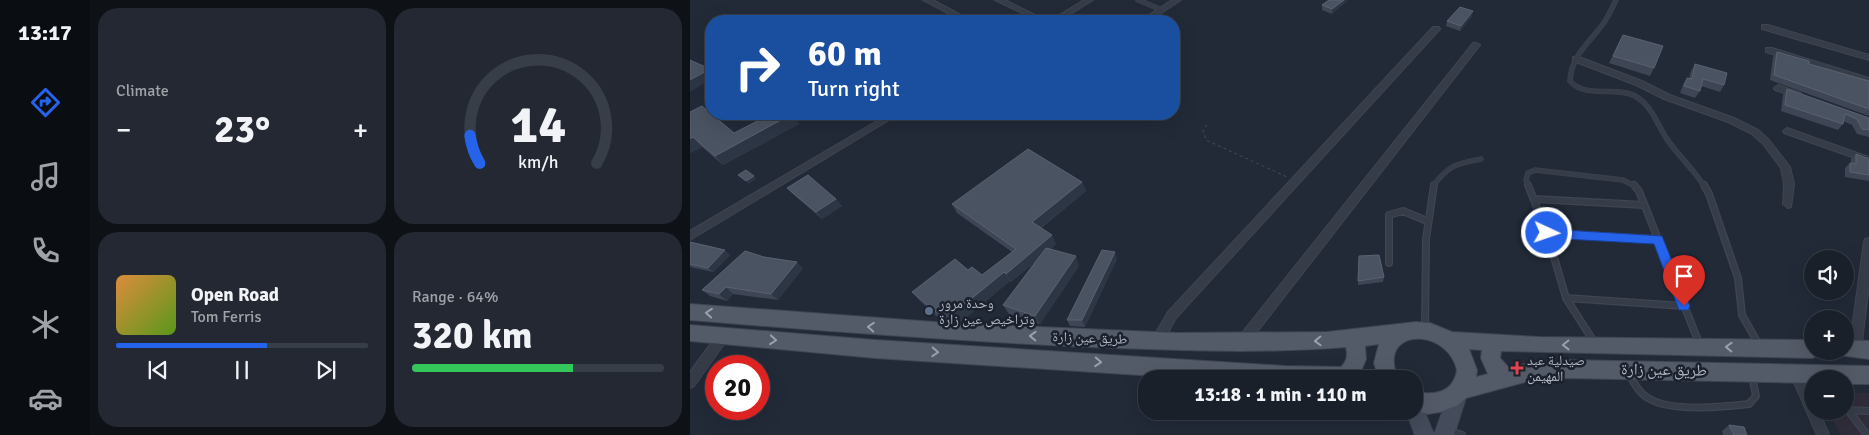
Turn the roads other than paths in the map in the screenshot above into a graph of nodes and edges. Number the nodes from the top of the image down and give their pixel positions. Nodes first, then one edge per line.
1 (927, 0) edge
2 (999, 0) edge
3 (1089, 0) edge
4 (1138, 0) edge
5 (1177, 0) edge
6 (1616, 0) edge
7 (1162, 10) junction
8 (956, 15) edge
9 (1030, 15) edge
10 (1064, 15) edge
11 (1154, 15) edge
12 (1765, 27) dead end
13 (1436, 29) dead end
14 (1476, 45) dead end
15 (1769, 50) dead end
16 (1869, 58) edge
17 (1576, 59) junction
18 (1869, 80) edge
19 (1778, 88) dead end
20 (1805, 98) edge
21 (705, 113) edge
22 (885, 120) edge
23 (690, 121) edge
24 (1786, 131) dead end
25 (1481, 159) dead end
26 (1869, 160) edge
27 (1534, 199) junction
28 (1788, 204) dead end
29 (1644, 205) junction
30 (1427, 221) junction
31 (1547, 233) junction
32 (690, 236) edge
33 (1658, 239) junction
34 (1869, 242) edge
35 (1389, 263) dead end
36 (1566, 298) junction
37 (1684, 306) junction
38 (690, 312) edge
39 (1425, 330) junction
40 (690, 333) edge
41 (1401, 333) junction
42 (723, 336) junction
43 (1352, 339) junction
44 (1450, 340) junction
45 (1157, 341) junction
46 (1242, 342) junction
47 (1496, 343) junction
48 (1596, 344) junction
49 (1700, 346) junction
50 (1761, 348) junction
51 (1804, 349) edge
52 (1856, 350) edge
53 (1626, 369) junction
54 (1205, 370) edge
55 (1354, 370) edge
56 (1385, 370) edge
57 (1751, 372) junction
58 (1796, 373) junction
59 (1804, 374) edge
60 (1854, 375) edge
61 (1869, 375) edge
62 (1506, 378) junction
63 (690, 382) edge
64 (1804, 391) edge
65 (1459, 392) junction
66 (1423, 402) edge
67 (1854, 409) edge
68 (1869, 411) edge
69 (1854, 418) edge
70 (1418, 420) edge
71 (1817, 420) edge
72 (1450, 433) edge
73 (1425, 435) edge
74 (1823, 435) edge
75 (1867, 435) edge

1 - 8 street
2 - 9 street
3 - 10 street
4 - 7 lane
5 - 7 street
6 - 17 lane
7 - 11 street
12 - 16 street
13 - 45 street
14 - 46 street
15 - 18 street
17 - 28 street
17 - 50 lane
19 - 20 street
21 - 23 street
22 - 32 street
24 - 26 street
25 - 30 lane
27 - 29 lane
27 - 29 lane
27 - 31 lane
29 - 33 lane
30 - 35 lane
30 - 39 lane
31 - 33 lane
31 - 36 lane
33 - 37 lane
34 - 52 street
36 - 37 lane
36 - 48 lane
37 - 49 lane
45 -> 38 main road, طريق عين زارة
39 - 41 main road, طريق عين زارة
39 - 44 main road
40 - 42 main road, طريق عين زارة
41 - 43 main road, طريق عين زارة
41 - 56 main road
42 -> 54 main road, طريق عين زارة
42 - 63 street
43 -> 46 main road, طريق عين زارة
43 - 55 main road
44 - 47 main road, طريق عين زارة
44 - 65 main road
45 - 46 main road, طريق عين زارة
48 -> 47 main road, طريق عين زارة
47 - 62 main road
48 - 49 main road, طريق عين زارة
50 -> 49 main road, طريق عين زارة
50 - 51 main road, طريق عين زارة
53 - 57 main road, طريق عين زارة
53 - 57 lane
53 - 62 main road, طريق عين زارة
57 - 58 main road, طريق عين زارة
58 - 59 main road, طريق عين زارة
58 - 64 street
60 - 61 main road, طريق عين زارة
62 - 65 main road, طريق عين زارة
65 - 66 main road, طريق عين زارة
65 - 72 main road
67 - 68 lane
69 - 75 lane
70 - 73 main road
71 - 74 street

